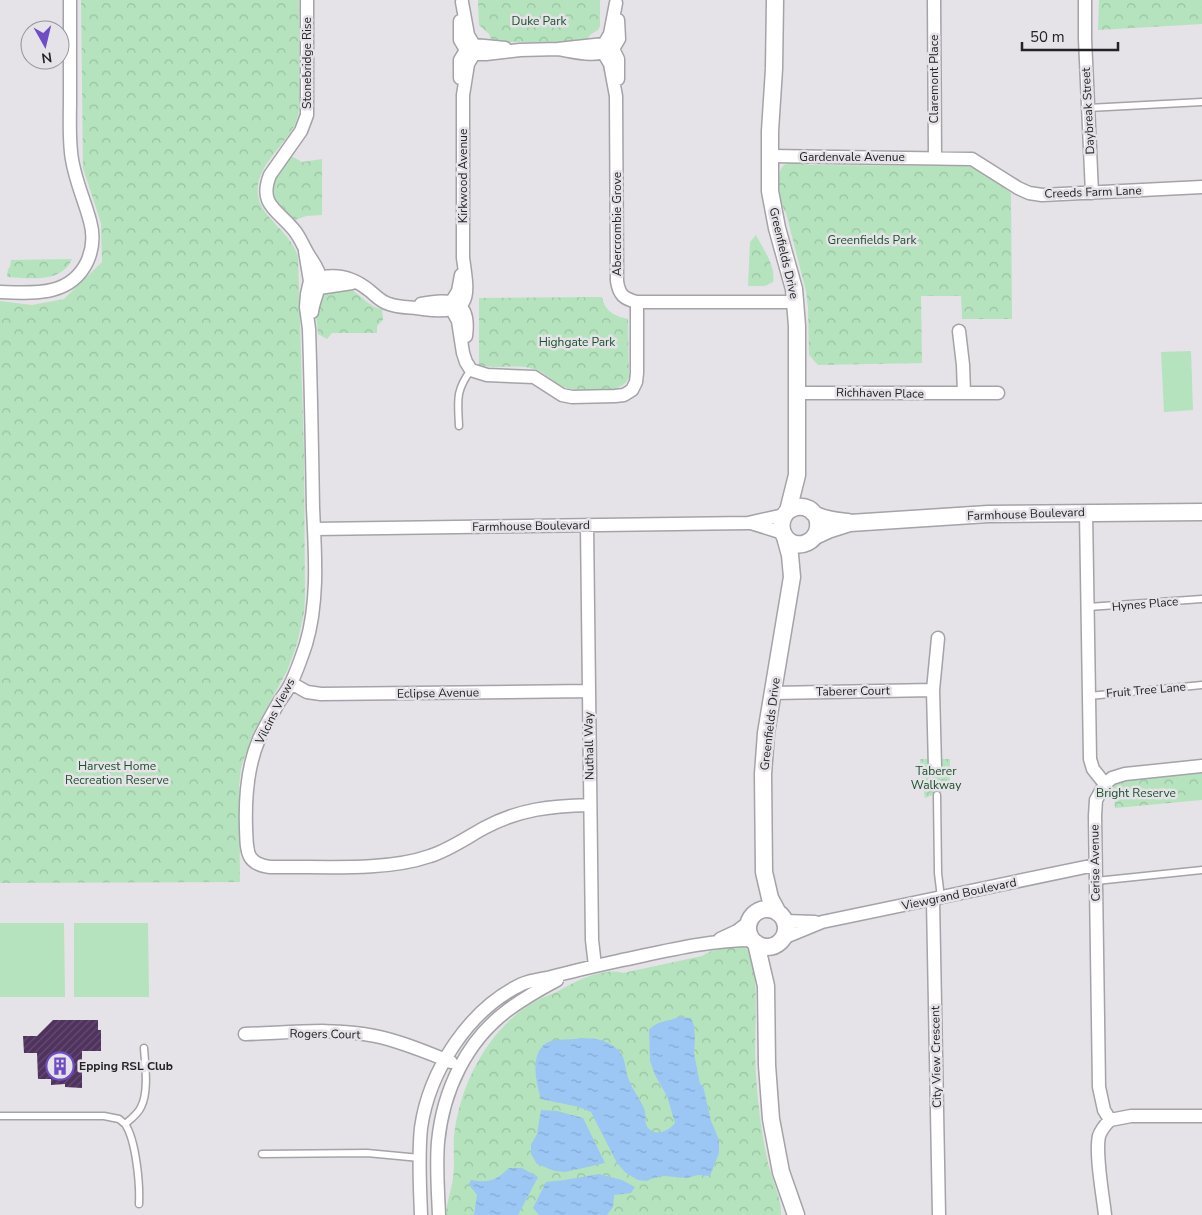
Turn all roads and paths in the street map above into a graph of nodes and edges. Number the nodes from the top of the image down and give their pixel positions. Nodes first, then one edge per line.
1 (70, 0) edge
2 (307, 0) edge
3 (775, 0) edge
4 (934, 0) edge
5 (1085, 0) edge
6 (462, 1) edge
7 (616, 2) edge
8 (607, 49) junction
9 (471, 50) junction
10 (1202, 102) edge
11 (1088, 108) junction
12 (770, 156) junction
13 (935, 157) junction
14 (1202, 188) edge
15 (1092, 192) junction
16 (317, 282) junction
17 (0, 292) edge
18 (637, 302) junction
19 (796, 302) junction
20 (454, 306) junction
21 (959, 331) dead end
22 (471, 370) junction
23 (797, 393) junction
24 (964, 393) junction
25 (998, 393) dead end
26 (459, 426) dead end
27 (797, 476) junction
28 (1086, 512) junction
29 (1202, 512) edge
30 (786, 513) junction
31 (814, 513) junction
32 (748, 523) junction
33 (850, 523) junction
34 (587, 526) junction
35 (314, 529) junction
36 (784, 535) junction
37 (813, 538) junction
38 (792, 578) junction
39 (1202, 599) edge
40 (1088, 607) junction
41 (938, 638) dead end
42 (291, 684) junction
43 (1202, 685) edge
44 (933, 690) junction
45 (588, 691) junction
46 (773, 693) junction
47 (1089, 696) junction
48 (935, 766) dead end
49 (1202, 766) edge
50 (1105, 784) junction
51 (937, 795) dead end
52 (590, 805) junction
53 (1095, 865) junction
54 (1202, 870) edge
55 (764, 872) junction
56 (1096, 881) junction
57 (937, 899) junction
58 (781, 917) junction
59 (752, 918) junction
60 (822, 922) junction
61 (781, 941) junction
62 (713, 942) junction
63 (754, 942) junction
64 (595, 966) junction
65 (570, 972) junction
66 (766, 986) junction
67 (245, 1034) dead end
68 (144, 1048) dead end
69 (444, 1059) junction
70 (460, 1066) junction
71 (0, 1116) edge
72 (1202, 1116) edge
73 (1110, 1120) junction
74 (125, 1124) junction
75 (262, 1154) dead end
76 (420, 1158) junction
77 (139, 1204) dead end
78 (421, 1215) edge
79 (439, 1215) edge
80 (796, 1215) edge
81 (938, 1215) edge
82 (1105, 1215) edge

1 - 17 street
2 - 16 street, Stonebridge Rise
3 - 12 street, Greenfields Drive
4 - 13 street, Claremont Place
5 - 11 street, Daybreak Street
6 - 9 street
7 - 8 street
8 - 9 street
8 - 18 street, Abercrombie Grove
9 - 20 street, Kirkwood Avenue
10 - 11 lane
11 - 15 street, Daybreak Street
12 - 13 street, Gardenvale Avenue
12 - 19 street, Greenfields Drive
13 - 15 street, Creeds Farm Lane
14 - 15 street, Creeds Farm Lane
16 - 20 street
16 - 35 street, Vilcins Views
18 - 19 street
18 - 22 street
19 - 23 street, Greenfields Drive
20 - 22 street
21 - 24 street
22 - 26 lane
23 - 24 street, Richhaven Place
23 - 27 street, Greenfields Drive
24 - 25 street, Richhaven Place
27 - 30 street, Greenfields Drive
27 - 31 street, Greenfields Drive
28 - 29 street, Farmhouse Boulevard
28 - 33 street, Farmhouse Boulevard
28 - 40 street
30 - 31 street
30 - 32 street, Farmhouse Boulevard
30 - 36 street
31 - 33 street, Farmhouse Boulevard
31 - 37 street
32 - 34 street, Farmhouse Boulevard
32 - 36 street, Farmhouse Boulevard
33 - 37 street, Farmhouse Boulevard
34 - 35 street, Farmhouse Boulevard
34 - 45 street, Nuthall Way
35 - 42 street, Vilcins Views
36 - 37 street
36 - 38 street, Greenfields Drive
37 - 38 street, Greenfields Drive
38 - 46 street, Greenfields Drive
39 - 40 lane, Hynes Place
40 - 47 street
41 - 44 street
42 - 45 street, Eclipse Avenue
42 - 52 street, Vilcins Views
43 - 47 lane, Fruit Tree Lane
44 - 46 street, Taberer Court
44 - 48 street
45 - 52 street, Nuthall Way
46 - 55 street, Greenfields Drive
47 - 50 street
49 - 50 street
50 - 53 street, Cerise Avenue
51 - 57 lane
52 - 64 street, Nuthall Way
53 - 56 street, Cerise Avenue
53 - 57 street, Viewgrand Boulevard
54 - 56 lane
55 - 58 street, Greenfields Drive
55 - 59 street, Greenfields Drive
56 - 73 street, Cerise Avenue
57 - 60 street, Viewgrand Boulevard
57 - 81 street, City View Crescent
58 - 59 street
58 - 60 street, Viewgrand Boulevard
58 - 61 street
59 - 62 street
59 - 63 street
60 - 61 street, Viewgrand Boulevard
61 - 63 street
61 - 66 street
62 - 63 street
62 - 64 street
63 - 66 street
64 - 65 street
65 - 69 street
65 - 70 street
66 - 80 street
67 - 69 street, Rogers Court
68 - 74 lane
69 - 70 street, Rogers Court
69 - 76 street
70 - 79 street
71 - 74 lane
72 - 73 street
73 - 82 street
74 - 77 lane
75 - 76 lane
76 - 78 street

